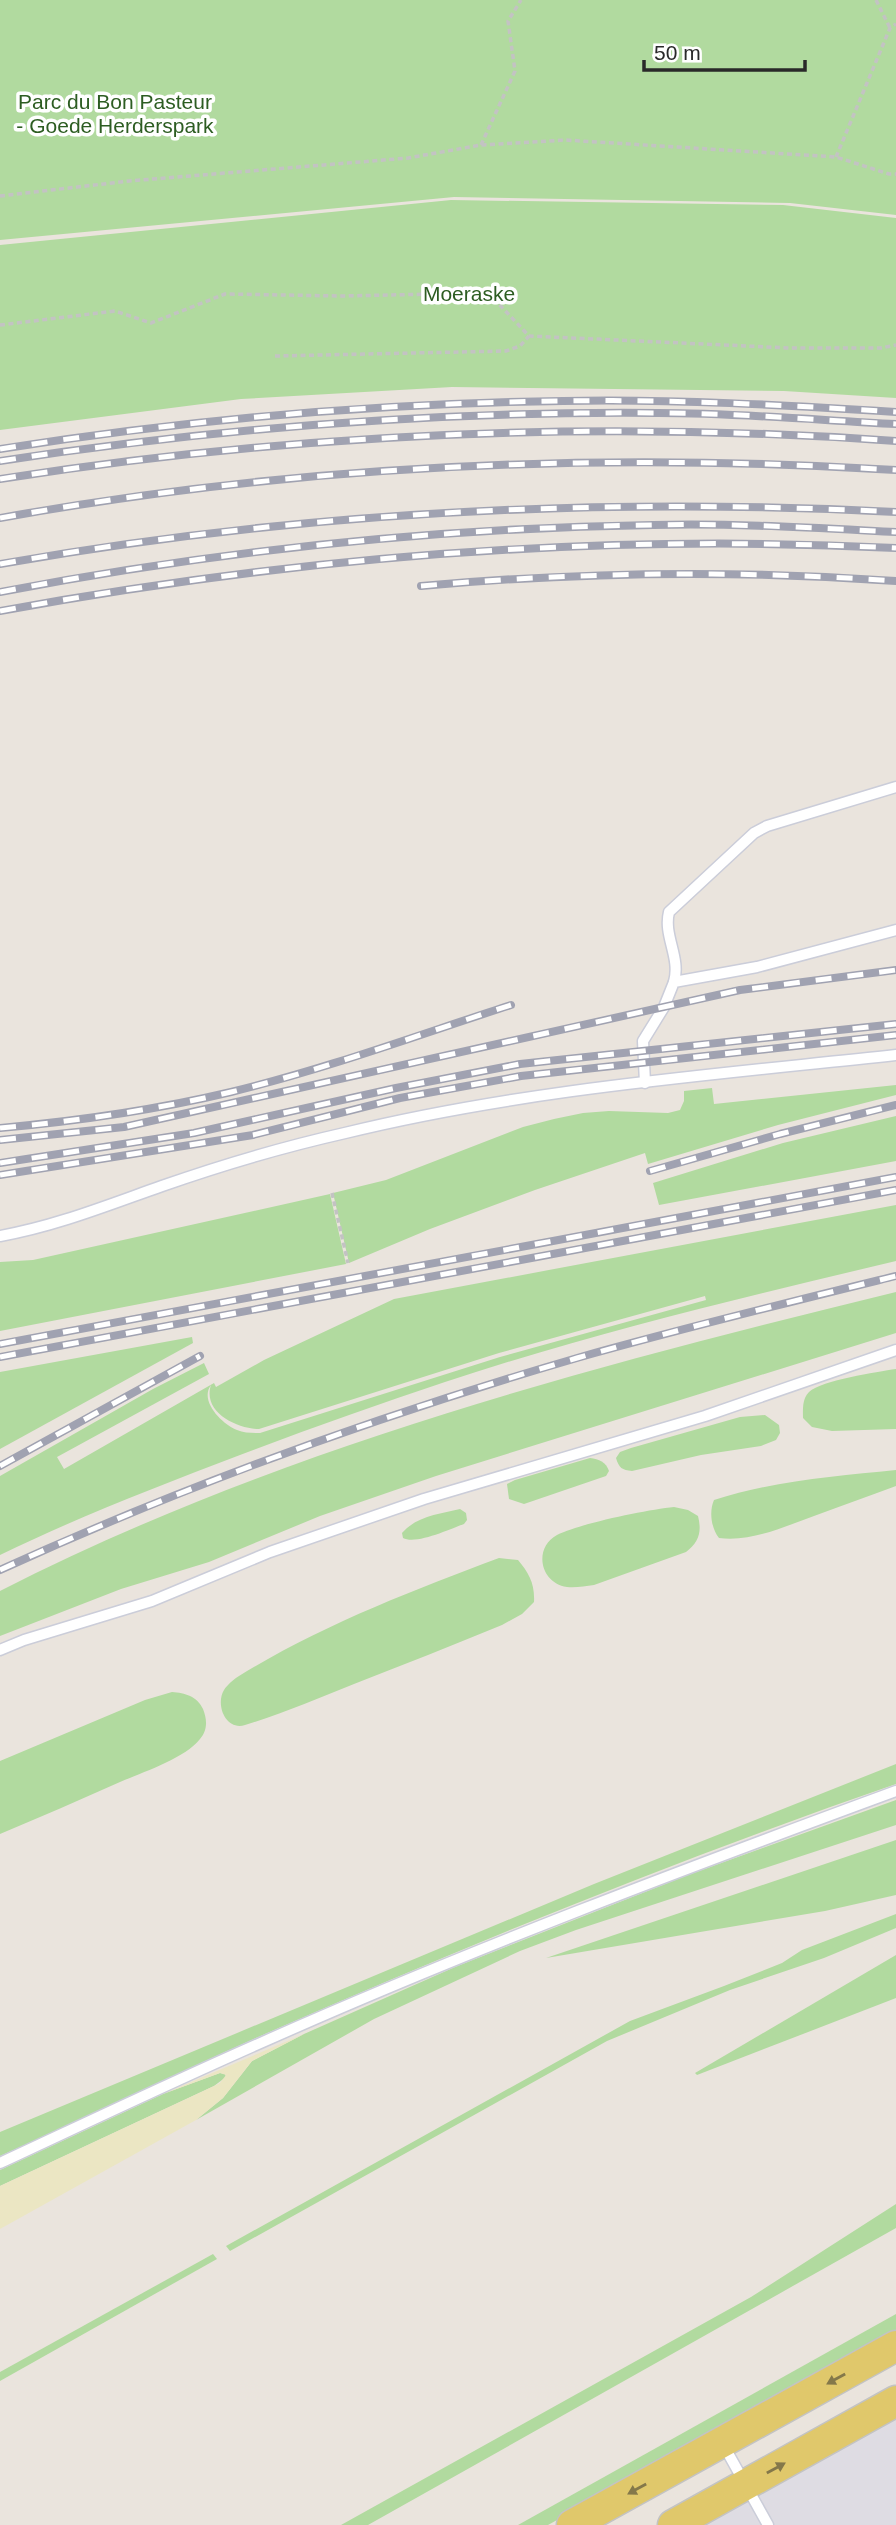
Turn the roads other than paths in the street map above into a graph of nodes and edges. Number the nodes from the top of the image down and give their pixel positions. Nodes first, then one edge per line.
1 (896, 787) edge
2 (896, 930) edge
3 (674, 982) junction
4 (896, 1055) edge
5 (645, 1083) junction
6 (0, 1236) edge
7 (896, 1350) edge
8 (0, 1650) edge
9 (896, 1791) edge
10 (0, 2163) edge
11 (896, 2346) edge
12 (896, 2401) edge
13 (722, 2442) junction
14 (746, 2484) junction
15 (572, 2525) edge
16 (673, 2525) edge
17 (768, 2525) edge

1 - 3 lane
2 - 3 lane
3 - 5 lane
4 - 5 lane
5 - 6 lane
7 - 8 lane
9 - 10 lane
11 -> 13 main road
14 -> 12 main road
13 - 14 lane
13 -> 15 main road
14 - 16 main road
14 - 17 lane

